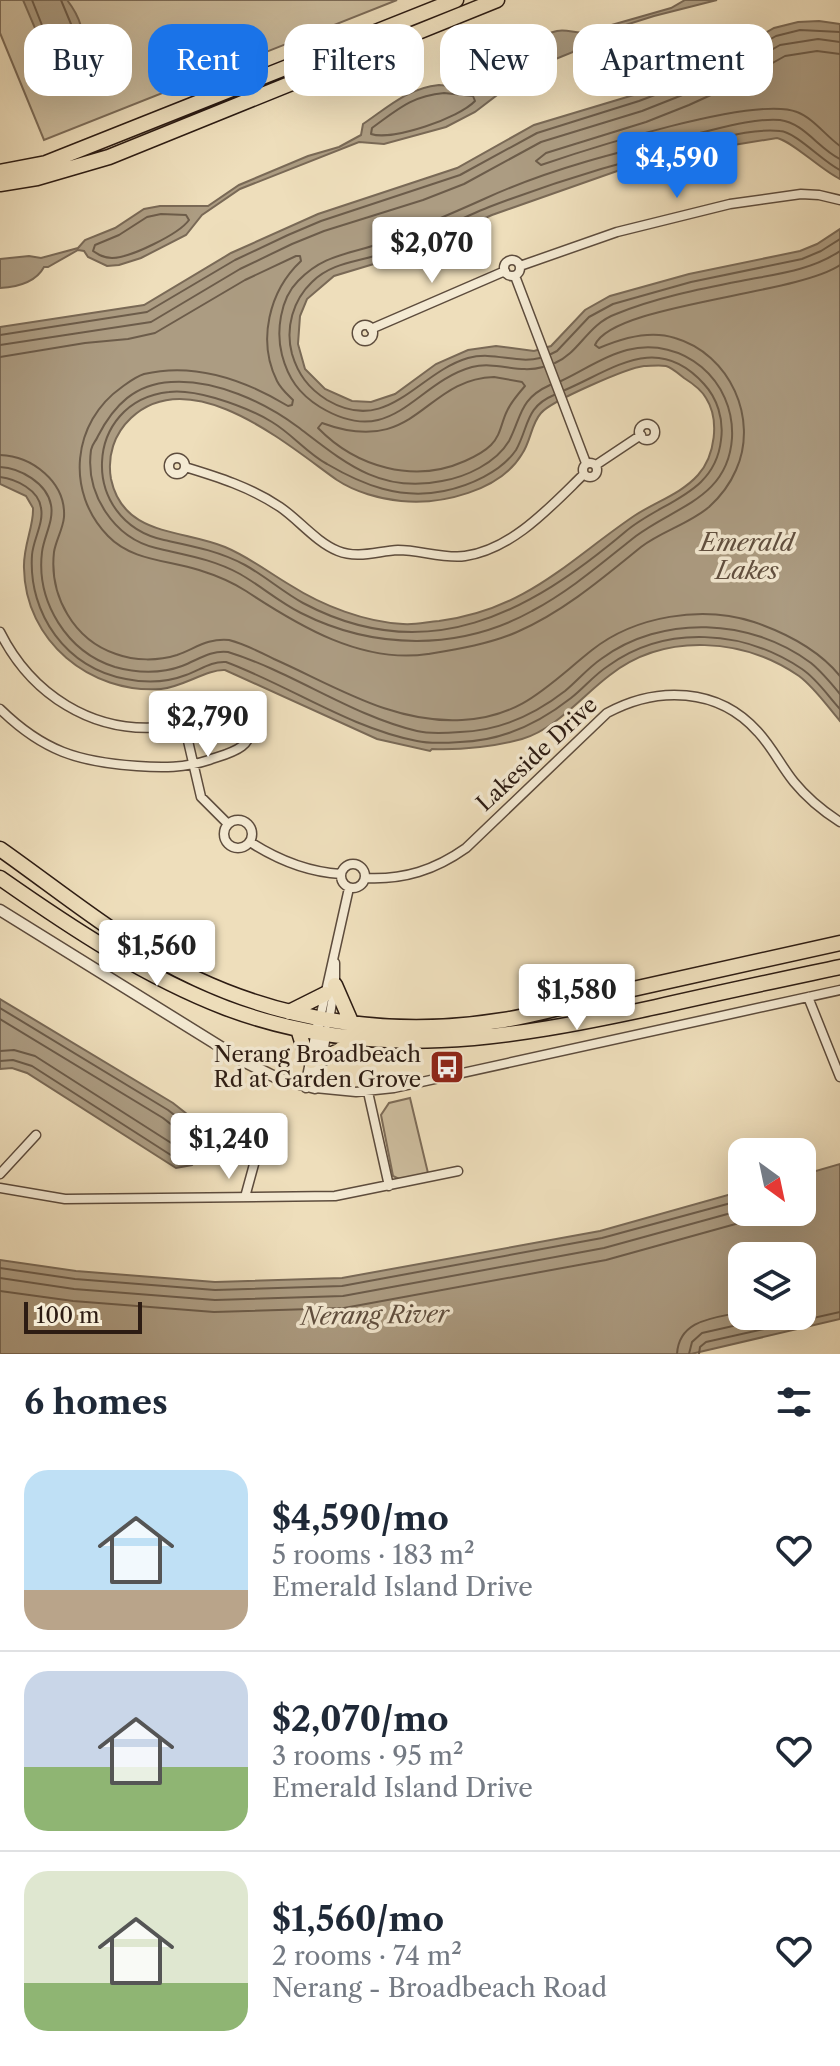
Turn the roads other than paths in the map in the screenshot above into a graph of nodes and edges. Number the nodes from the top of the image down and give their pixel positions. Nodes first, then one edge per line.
1 (456, 0) edge
2 (497, 0) edge
3 (1, 174) edge
4 (840, 200) edge
5 (520, 266) junction
6 (505, 271) junction
7 (515, 276) junction
8 (371, 329) dead end
9 (641, 435) dead end
10 (591, 464) junction
11 (185, 467) dead end
12 (0, 632) edge
13 (0, 709) edge
14 (185, 728) junction
15 (193, 765) junction
16 (840, 822) edge
17 (228, 824) junction
18 (250, 842) junction
19 (0, 849) edge
20 (341, 874) junction
21 (0, 878) edge
22 (365, 878) junction
23 (349, 888) junction
24 (0, 910) edge
25 (840, 943) edge
26 (840, 967) edge
27 (330, 990) junction
28 (840, 990) edge
29 (808, 997) junction
30 (289, 1012) junction
31 (352, 1024) junction
32 (323, 1027) junction
33 (298, 1029) junction
34 (353, 1039) junction
35 (316, 1060) junction
36 (840, 1077) edge
37 (310, 1088) junction
38 (368, 1092) junction
39 (36, 1135) dead end
40 (256, 1157) dead end
41 (458, 1171) dead end
42 (0, 1174) edge
43 (389, 1186) junction
44 (0, 1188) edge
45 (245, 1197) junction

1 - 3 main road
2 - 3 main road
4 - 5 street
5 - 6 street
5 - 7 street
6 - 7 street
6 - 8 street
7 - 10 street
9 - 10 street
10 - 11 street
12 - 14 street
13 - 15 street
14 - 15 street
14 - 15 street
15 - 17 street
16 - 22 street, Lakeside Drive
17 - 18 street
17 - 18 street
18 - 20 street
19 - 30 main road
20 - 22 street
20 - 23 street
21 - 33 main road
22 - 23 street
23 - 27 street
24 - 37 street
25 - 31 main road
26 - 34 main road
27 - 30 main road
27 - 31 main road
27 - 32 street
28 - 29 street
29 - 36 street
29 - 38 street
30 - 32 main road
31 - 32 main road
32 - 33 main road
32 - 34 main road
32 - 35 street
33 - 35 main road
34 - 35 main road
35 - 37 street
37 - 38 street
38 - 43 street
39 - 42 street
40 - 45 street
41 - 43 street
43 - 45 street
44 - 45 street

